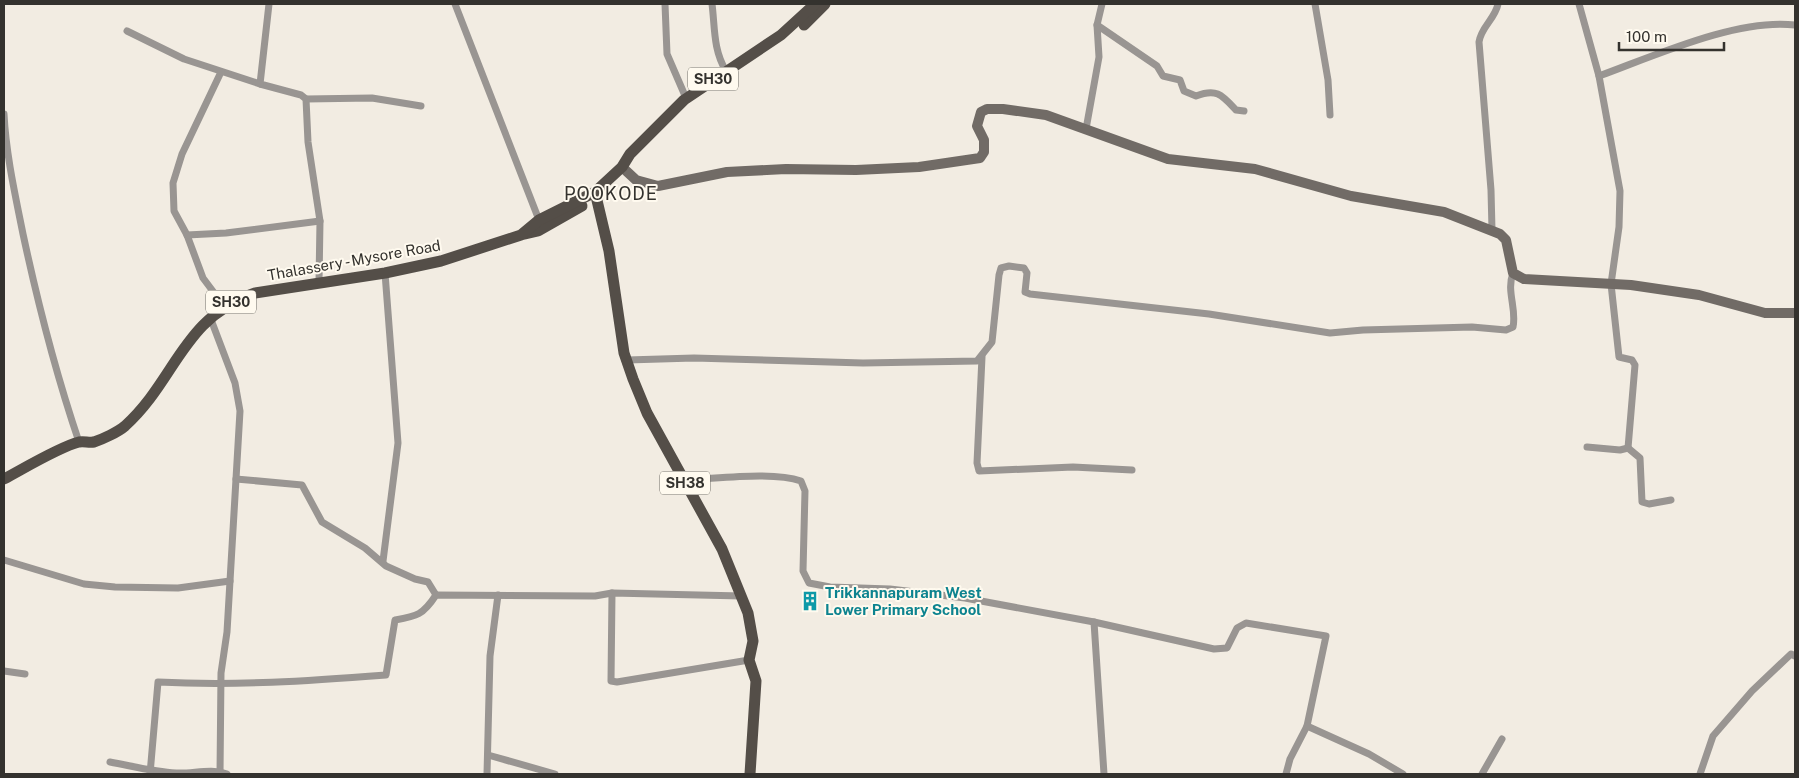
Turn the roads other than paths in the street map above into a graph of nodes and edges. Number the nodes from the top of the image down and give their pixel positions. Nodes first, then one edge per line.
1 (269, 4) edge
2 (455, 4) edge
3 (666, 4) edge
4 (712, 4) edge
5 (815, 4) edge
6 (825, 4) edge
7 (1102, 4) edge
8 (1315, 4) edge
9 (1498, 4) edge
10 (1579, 4) edge
11 (1097, 25) junction
12 (1795, 25) edge
13 (127, 31) dead end
14 (726, 71) junction
15 (221, 72) junction
16 (1599, 76) junction
17 (260, 84) junction
18 (686, 98) junction
19 (306, 99) junction
20 (421, 106) dead end
21 (1244, 110) dead end
22 (4, 114) edge
23 (1330, 115) dead end
24 (1086, 129) junction
25 (622, 167) junction
26 (595, 192) junction
27 (539, 220) junction
28 (320, 221) junction
29 (1492, 230) junction
30 (187, 235) junction
31 (521, 235) junction
32 (385, 273) junction
33 (1514, 273) junction
34 (319, 282) junction
35 (1610, 284) junction
36 (224, 306) junction
37 (1795, 313) edge
38 (210, 316) junction
39 (982, 357) junction
40 (626, 360) junction
41 (79, 442) junction
42 (1587, 447) dead end
43 (1628, 448) junction
44 (1132, 470) dead end
45 (4, 479) edge
46 (236, 479) junction
47 (684, 480) junction
48 (1671, 500) dead end
49 (4, 560) edge
50 (383, 561) junction
51 (230, 581) junction
52 (612, 593) junction
53 (436, 595) junction
54 (498, 595) junction
55 (742, 596) junction
56 (1094, 622) junction
57 (1795, 656) edge
58 (749, 660) junction
59 (4, 671) edge
60 (25, 674) dead end
61 (221, 685) junction
62 (1307, 726) junction
63 (1502, 739) dead end
64 (488, 755) junction
65 (110, 762) dead end
66 (151, 772) edge
67 (220, 773) edge
68 (227, 774) edge
69 (487, 774) edge
70 (555, 774) edge
71 (750, 774) edge
72 (1104, 774) edge
73 (1286, 774) edge
74 (1403, 774) edge
75 (1482, 774) edge
76 (1700, 774) edge

1 - 17 street
2 - 27 street
3 - 18 street
4 - 14 street
5 - 14 main road, Thalassery - Mysore Road / SH30
6 - 25 main road
7 - 11 street
8 - 23 street
9 - 29 street
10 - 16 street
11 - 21 street
11 - 24 street
12 - 16 street
13 - 15 street
14 - 18 main road, Thalassery - Mysore Road / SH30
15 - 17 street
15 - 30 street
16 - 35 street
17 - 19 street
18 - 25 main road, Thalassery - Mysore Road / SH30
19 - 20 street
19 - 28 street
22 - 41 street
24 - 25 street
24 - 29 street
25 - 26 main road, Thalassery - Mysore Road / SH30
26 - 27 main road, Thalassery - Mysore Road / SH30
26 - 31 main road
26 - 40 main road, SH38
27 - 31 main road, Thalassery - Mysore Road / SH30
28 - 30 street
28 - 34 street
29 - 33 street
30 - 36 street
31 - 32 main road, Thalassery - Mysore Road / SH30
32 - 34 main road, Thalassery - Mysore Road / SH30
32 - 50 street
33 - 35 street
33 - 39 street
34 - 36 main road, Thalassery - Mysore Road / SH30
35 - 37 street
35 - 43 street
36 - 38 main road, Thalassery - Mysore Road / SH30
38 - 41 main road, Thalassery - Mysore Road / SH30
38 - 46 street
39 - 40 street
39 - 44 street
40 - 47 main road, SH38
41 - 45 main road, Thalassery - Mysore Road / SH30
42 - 43 street
43 - 48 street
46 - 50 street
46 - 51 street
47 - 55 main road, SH38
47 - 56 street
49 - 51 street
50 - 53 street
51 - 61 street
52 - 54 street
52 - 55 street
52 - 58 street
53 - 54 street
53 - 61 street
54 - 64 street
55 - 58 main road, SH38
56 - 62 street
56 - 72 street
57 - 76 street
58 - 71 main road, SH38
59 - 60 street
61 - 66 street
61 - 67 street
62 - 73 street
62 - 74 street
63 - 75 street
64 - 69 street
64 - 70 street
65 - 66 street
66 - 67 street
67 - 68 street

